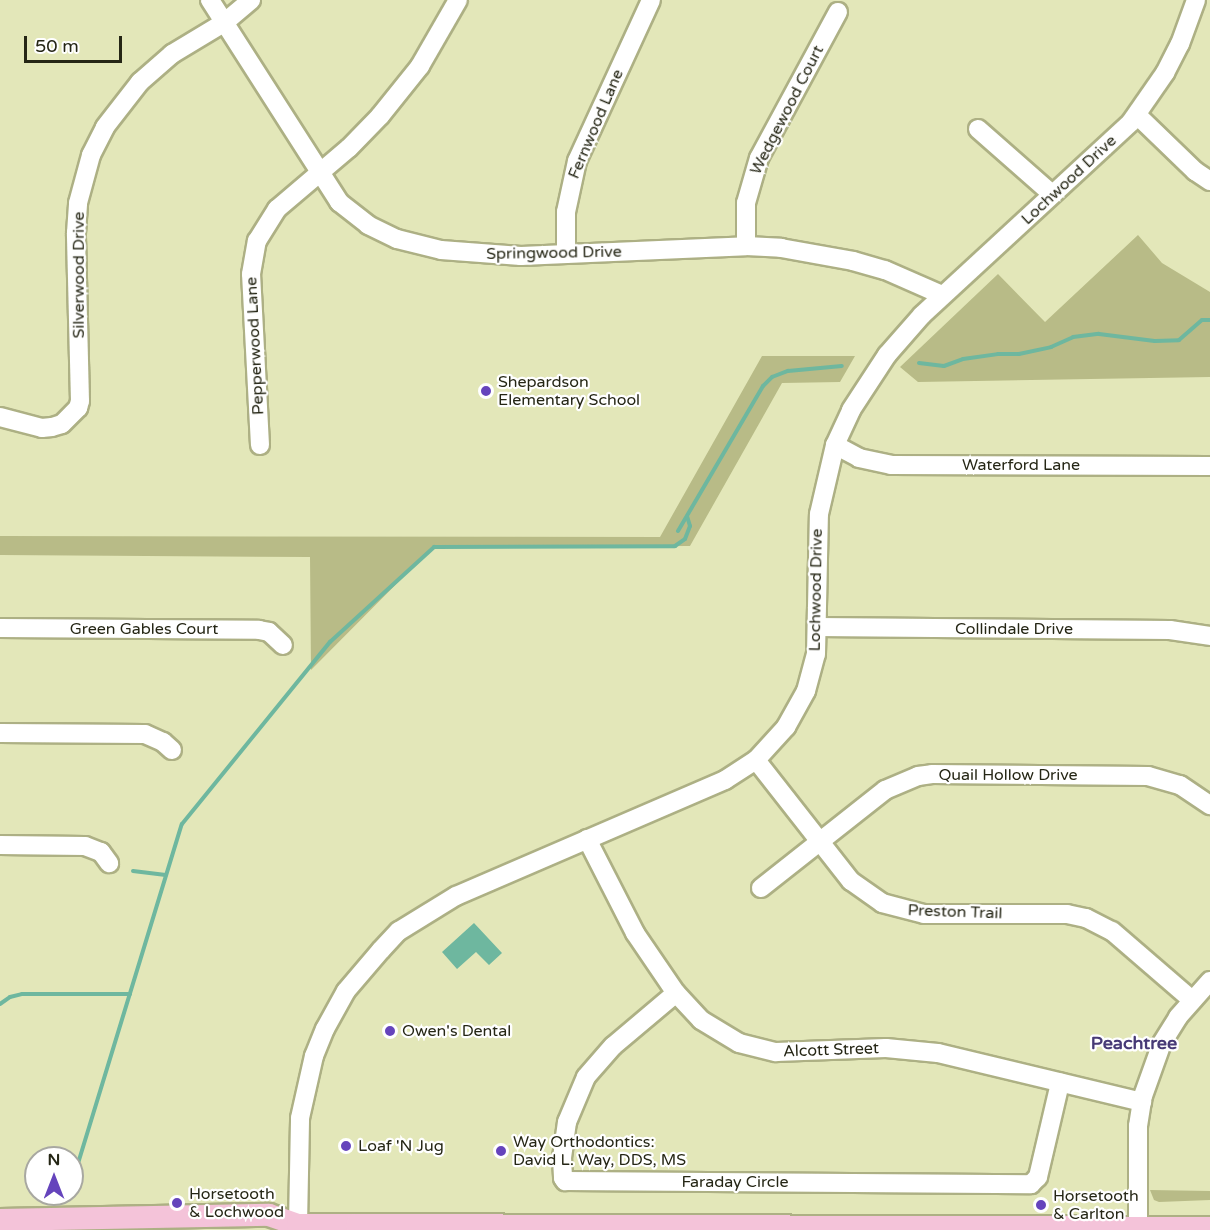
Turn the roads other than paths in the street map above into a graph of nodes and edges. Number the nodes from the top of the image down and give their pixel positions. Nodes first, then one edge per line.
1 (210, 0) edge
2 (251, 0) edge
3 (458, 0) edge
4 (651, 0) edge
5 (1196, 0) edge
6 (838, 12) dead end
7 (225, 22) junction
8 (1137, 115) junction
9 (978, 129) dead end
10 (321, 172) junction
11 (1210, 181) edge
12 (1052, 194) junction
13 (746, 246) junction
14 (566, 254) junction
15 (942, 295) junction
16 (0, 417) edge
17 (260, 445) dead end
18 (836, 445) junction
19 (1210, 465) edge
20 (817, 627) junction
21 (0, 628) edge
22 (1210, 636) edge
23 (283, 645) dead end
24 (0, 733) edge
25 (172, 750) dead end
26 (756, 760) junction
27 (1210, 805) edge
28 (587, 839) junction
29 (820, 842) junction
30 (0, 845) edge
31 (109, 863) dead end
32 (761, 888) dead end
33 (1210, 981) edge
34 (676, 993) junction
35 (1192, 1000) junction
36 (1060, 1083) junction
37 (1142, 1102) junction
38 (0, 1220) edge
39 (25, 1225) edge
40 (47, 1225) edge
41 (291, 1227) edge
42 (1138, 1228) junction
43 (1210, 1228) edge

1 - 7 street, Springwood Drive
2 - 7 street, Silverwood Drive
3 - 10 street, Pepperwood Lane
4 - 14 street, Fernwood Lane
5 - 8 street, Lochwood Drive
6 - 13 street, Wedgewood Court
7 - 10 street, Springwood Drive
7 - 16 street, Silverwood Drive
8 - 11 street
8 - 12 street, Lochwood Drive
9 - 12 street
10 - 14 street, Springwood Drive
10 - 17 street, Pepperwood Lane
12 - 15 street, Lochwood Drive
13 - 14 street, Springwood Drive
13 - 15 street, Springwood Drive
15 - 18 street, Lochwood Drive
18 - 19 street, Waterford Lane
18 - 20 street, Lochwood Drive
20 - 22 street, Collindale Drive
20 - 26 street, Lochwood Drive
21 - 23 street, Green Gables Court
24 - 25 street
26 - 28 street, Lochwood Drive
26 - 29 street, Preston Trail
27 - 29 street, Quail Hollow Drive
28 - 34 street, Alcott Street
28 - 41 street, Lochwood Drive
29 - 32 street, Quail Hollow Drive
29 - 35 street, Preston Trail
30 - 31 street
33 - 35 street
34 - 36 street, Alcott Street
34 - 36 street, Faraday Circle
35 - 37 street
36 - 37 street, Alcott Street
37 - 42 street
38 - 39 main road
39 - 40 main road
40 - 41 main road
41 - 42 main road
42 - 43 main road

